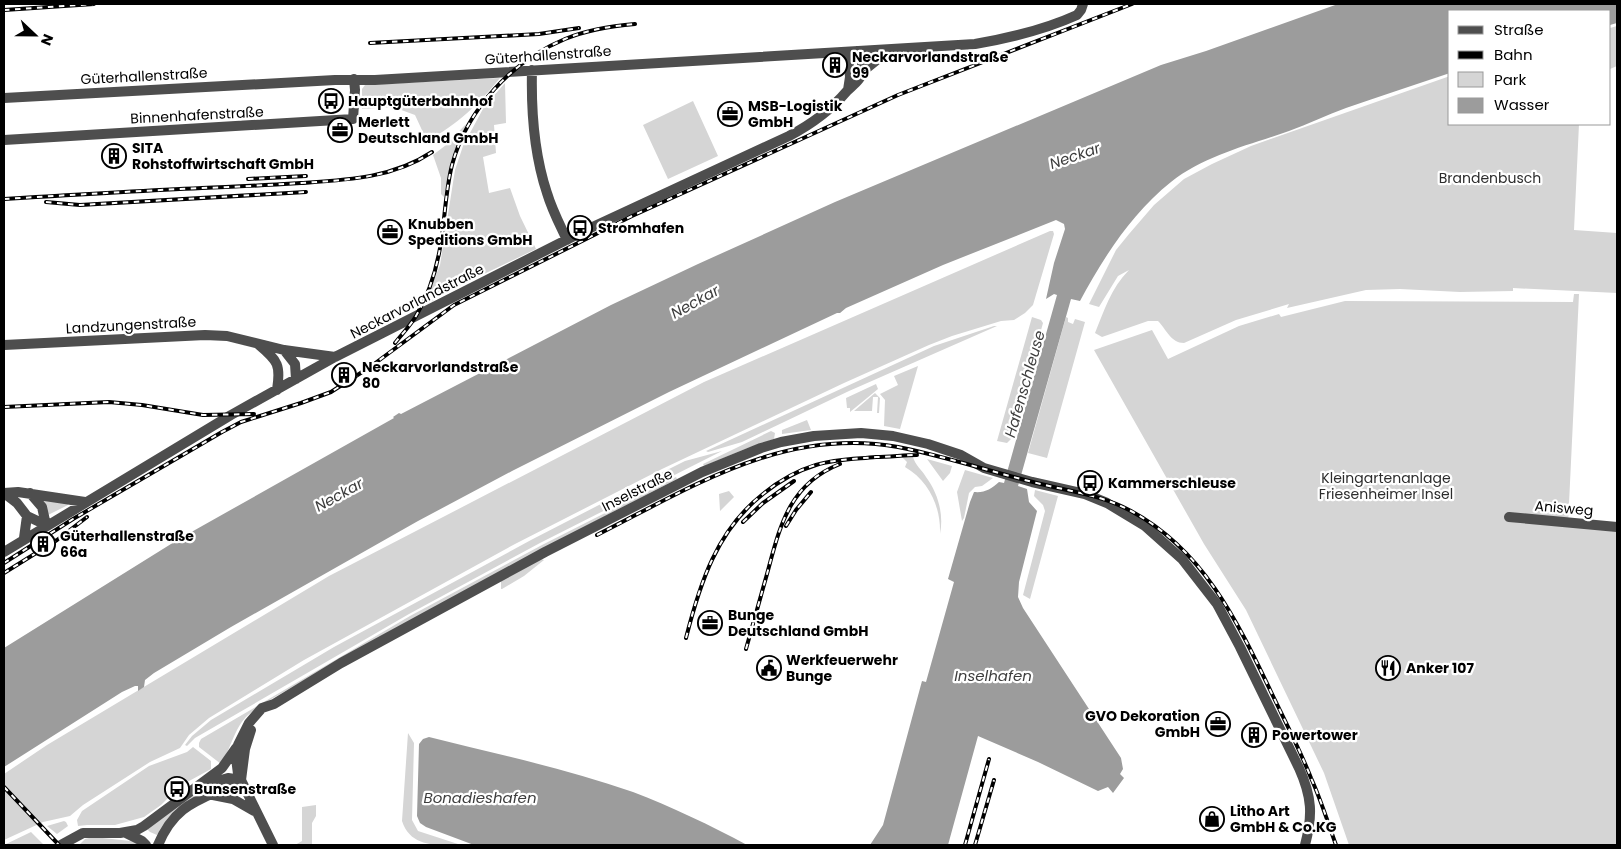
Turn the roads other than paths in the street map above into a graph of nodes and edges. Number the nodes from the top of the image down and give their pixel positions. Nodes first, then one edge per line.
1 (1084, 4) edge
2 (889, 50) junction
3 (852, 52) junction
4 (532, 70) junction
5 (863, 71) junction
6 (354, 79) junction
7 (848, 90) junction
8 (4, 98) edge
9 (4, 140) edge
10 (567, 240) junction
11 (258, 344) junction
12 (4, 345) edge
13 (284, 350) junction
14 (335, 357) junction
15 (280, 372) junction
16 (296, 379) junction
17 (277, 390) junction
18 (4, 493) edge
19 (30, 493) junction
20 (85, 502) junction
21 (27, 516) junction
22 (1509, 517) dead end
23 (46, 525) junction
24 (1617, 527) edge
25 (24, 538) junction
26 (4, 552) edge
27 (274, 704) junction
28 (238, 745) junction
29 (241, 780) junction
30 (198, 787) junction
31 (209, 795) junction
32 (255, 811) junction
33 (126, 833) junction
34 (60, 845) edge
35 (146, 845) edge
36 (158, 845) edge
37 (274, 845) edge
38 (1305, 845) edge

1 - 2 street, Güterhallenstraße
2 - 3 street, Güterhallenstraße
2 - 5 street, Neckarvorlandstraße
3 - 4 street, Güterhallenstraße
3 - 5 street
3 - 7 street
4 - 6 street, Güterhallenstraße
4 - 10 street
5 - 7 street, Neckarvorlandstraße
6 - 8 street, Güterhallenstraße
6 - 9 street, Binnenhafenstraße
7 - 10 street, Neckarvorlandstraße
10 - 14 street, Neckarvorlandstraße
11 - 12 street, Landzungenstraße
11 - 13 street, Landzungenstraße
11 - 15 street
13 - 14 street, Landzungenstraße
13 - 16 street
14 - 16 street, Neckarvorlandstraße
15 - 16 street
15 - 17 street
16 - 17 street, Neckarvorlandstraße
17 - 20 street, Neckarvorlandstraße
18 - 19 street
18 - 21 street
19 - 20 street
19 - 23 street
20 - 23 street, Neckarvorlandstraße
21 - 23 street
21 - 25 street
22 - 24 street, Anisweg
23 - 25 street, Neckarvorlandstraße
25 - 26 street, Neckarvorlandstraße
27 - 28 street, Inselstraße
27 - 29 street, Inselstraße
27 - 38 street, Inselstraße
28 - 29 street, Inselstraße
28 - 30 street
29 - 30 street
29 - 31 street
29 - 32 street
30 - 33 street
31 - 32 street
31 - 36 street
32 - 37 street
33 - 34 street
33 - 35 street

